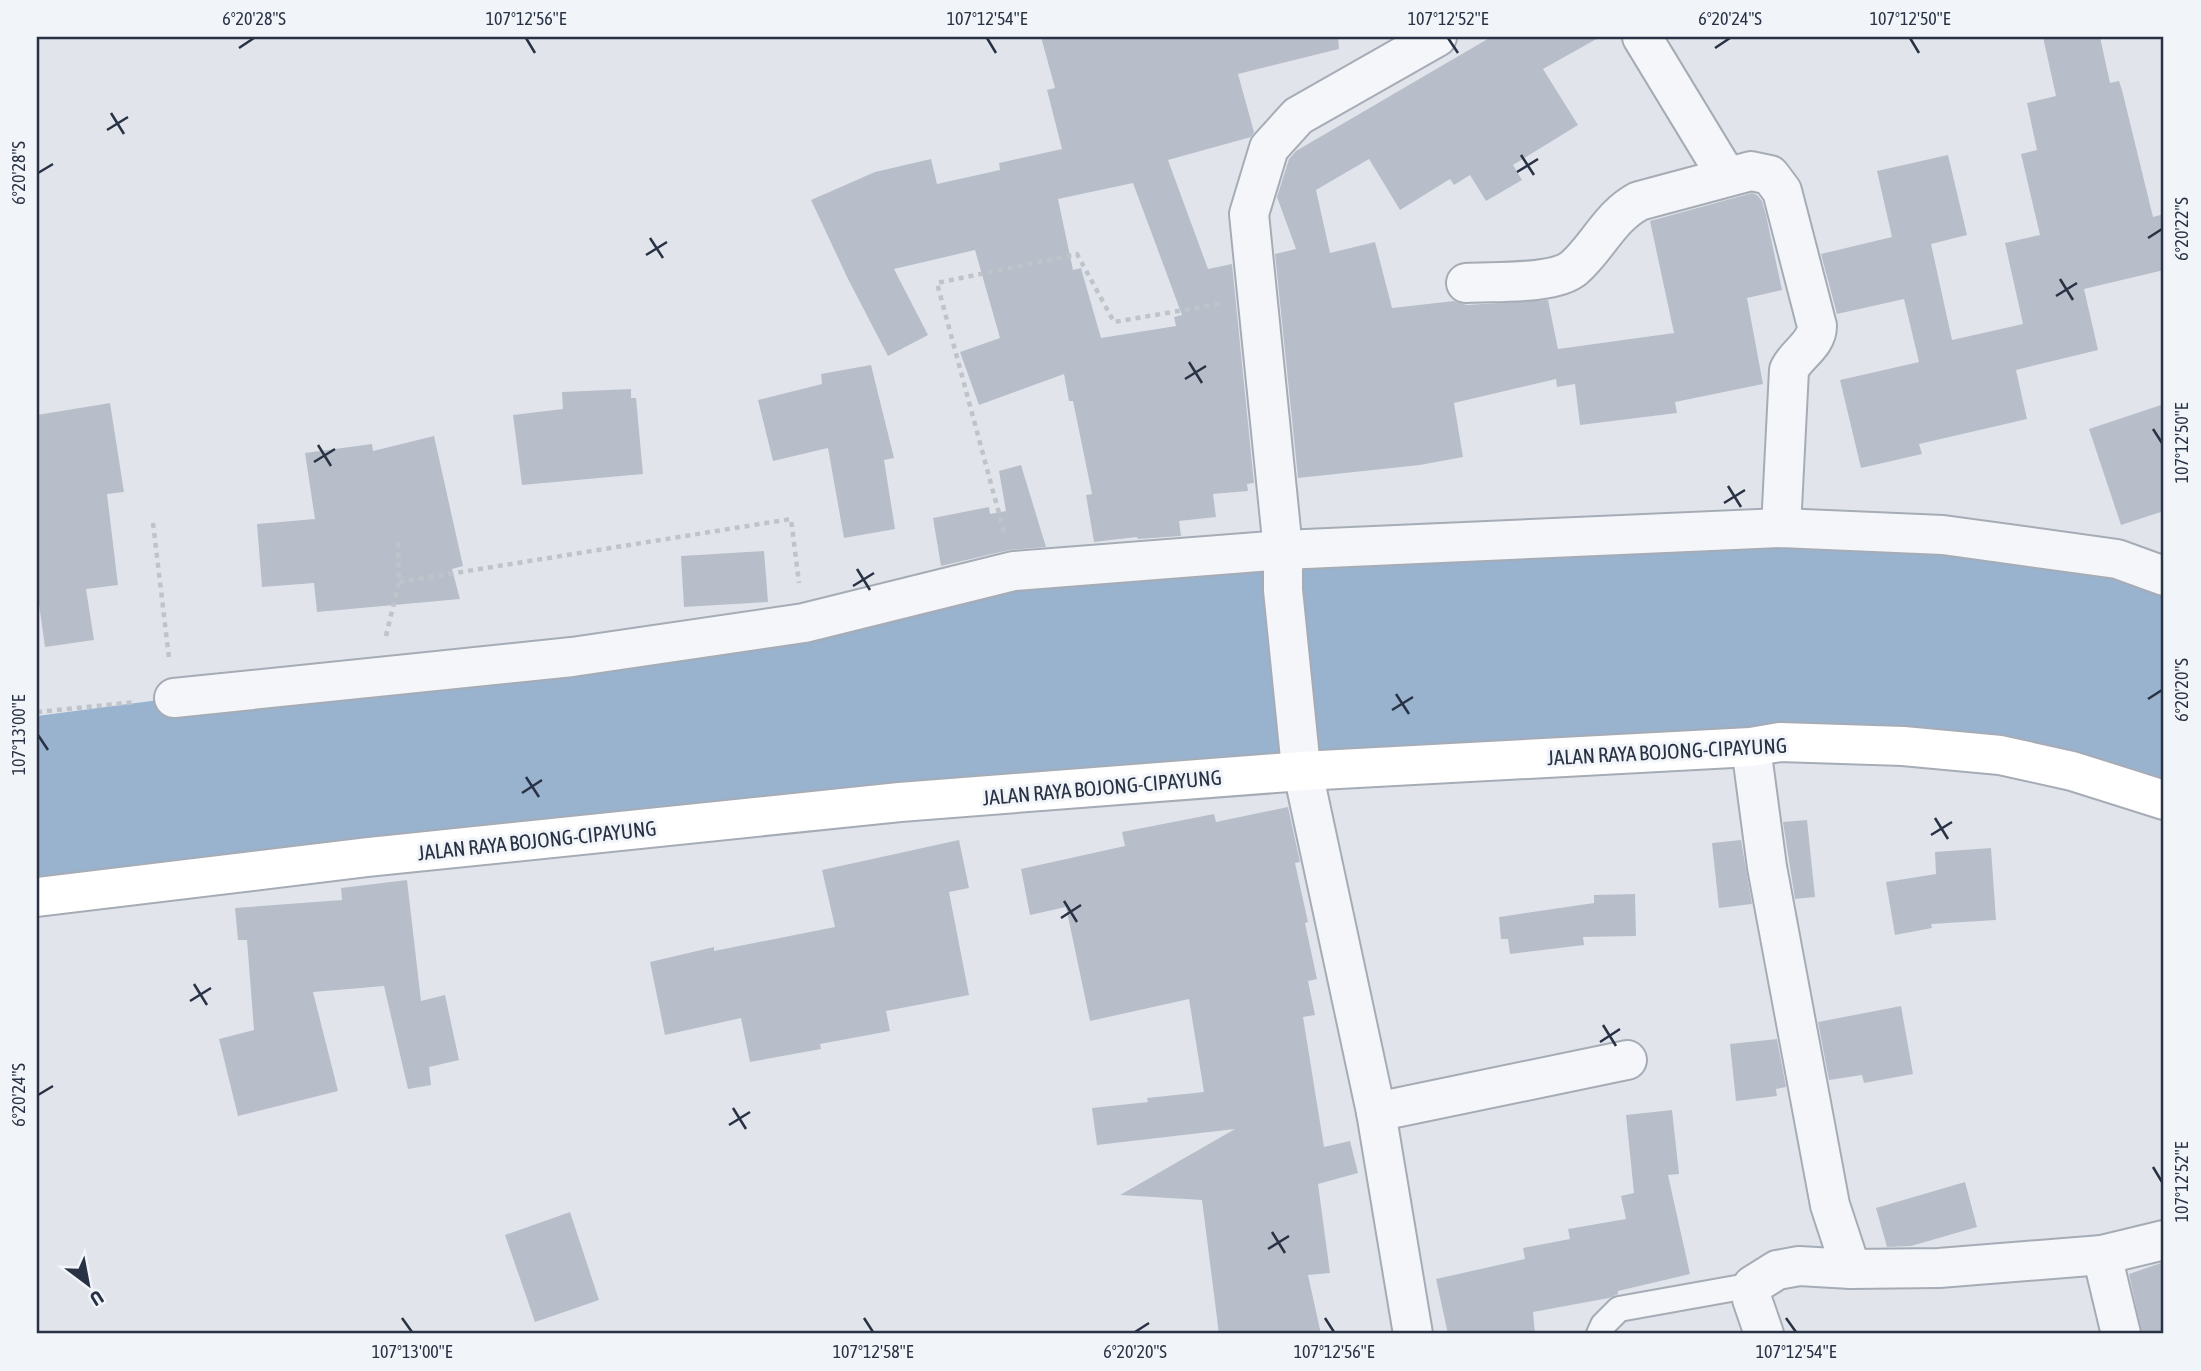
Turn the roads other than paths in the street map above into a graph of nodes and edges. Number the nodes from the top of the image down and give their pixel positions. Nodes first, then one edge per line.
1 (1437, 37) edge
2 (1642, 37) edge
3 (1727, 177) junction
4 (1466, 283) dead end
5 (1781, 528) junction
6 (1283, 550) junction
7 (2164, 576) edge
8 (174, 698) road end
9 (1751, 747) junction
10 (1301, 764) junction
11 (2164, 800) edge
12 (37, 897) edge
13 (1627, 1060) dead end
14 (1376, 1112) junction
15 (2164, 1240) edge
16 (2102, 1255) junction
17 (1851, 1269) junction
18 (1754, 1285) junction
19 (1413, 1334) edge
20 (1599, 1334) edge
21 (1764, 1334) edge
22 (2121, 1334) edge

1 - 6 street
2 - 3 street
3 - 4 street
3 - 5 street
5 - 6 street
5 - 7 street
6 - 8 street
6 - 10 street
9 - 10 street, JALAN RAYA BOJONG-CIPAYUNG
9 - 11 street, JALAN RAYA BOJONG-CIPAYUNG
9 - 17 street
10 - 12 street, JALAN RAYA BOJONG-CIPAYUNG
10 - 14 street
13 - 14 street
14 - 19 street
15 - 16 street
16 - 17 street
16 - 22 street
17 - 18 street
18 - 20 lane
18 - 21 street

